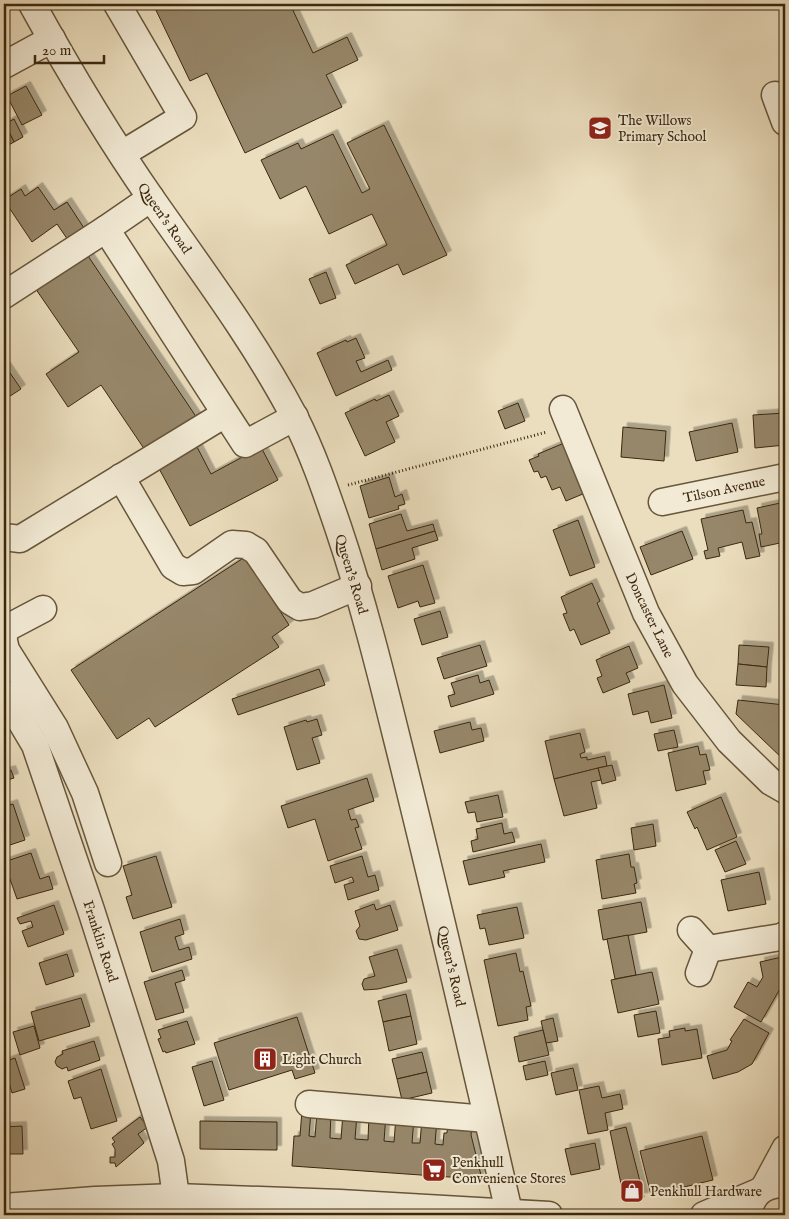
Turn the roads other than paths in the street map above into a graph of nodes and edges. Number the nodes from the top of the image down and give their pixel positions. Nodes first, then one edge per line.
1 (32, 4) edge
2 (117, 4) edge
3 (52, 39) junction
4 (4, 65) edge
5 (775, 95) dead end
6 (785, 122) edge
7 (122, 154) junction
8 (151, 198) junction
9 (106, 229) junction
10 (4, 295) edge
11 (225, 414) junction
12 (295, 417) junction
13 (567, 417) road end
14 (121, 477) junction
15 (785, 477) edge
16 (662, 502) dead end
17 (4, 537) edge
18 (358, 586) junction
19 (43, 609) dead end
20 (4, 635) edge
21 (4, 641) edge
22 (4, 693) edge
23 (785, 790) edge
24 (96, 827) junction
25 (66, 837) junction
26 (108, 863) dead end
27 (785, 935) edge
28 (699, 973) dead end
29 (309, 1104) dead end
30 (487, 1119) junction
31 (785, 1150) edge
32 (764, 1195) edge
33 (176, 1197) junction
34 (4, 1207) edge
35 (116, 1208) edge
36 (341, 1209) edge
37 (509, 1212) junction
38 (549, 1215) edge
39 (704, 1215) edge

1 - 3 street, Queen's Road
2 - 7 street
3 - 4 street
3 - 7 street, Queen's Road
5 - 6 street
7 - 8 street, Queen's Road
8 - 9 street
8 - 12 street, Queen's Road
9 - 10 street
9 - 11 street
11 - 12 street
11 - 14 street
12 - 18 street, Queen's Road
13 - 23 street, Doncaster Lane
14 - 17 street
14 - 18 street
15 - 16 street, Tilson Avenue
18 - 30 street, Queen's Road
19 - 20 street
21 - 24 street
22 - 25 street, Franklin Road
24 - 25 street
24 - 26 street
25 - 33 street, Franklin Road
27 - 28 street
29 - 30 street
30 - 37 street, Queen's Road
31 - 32 street
32 - 39 street
33 - 35 street
33 - 36 street
34 - 35 street
36 - 37 street
37 - 38 street

